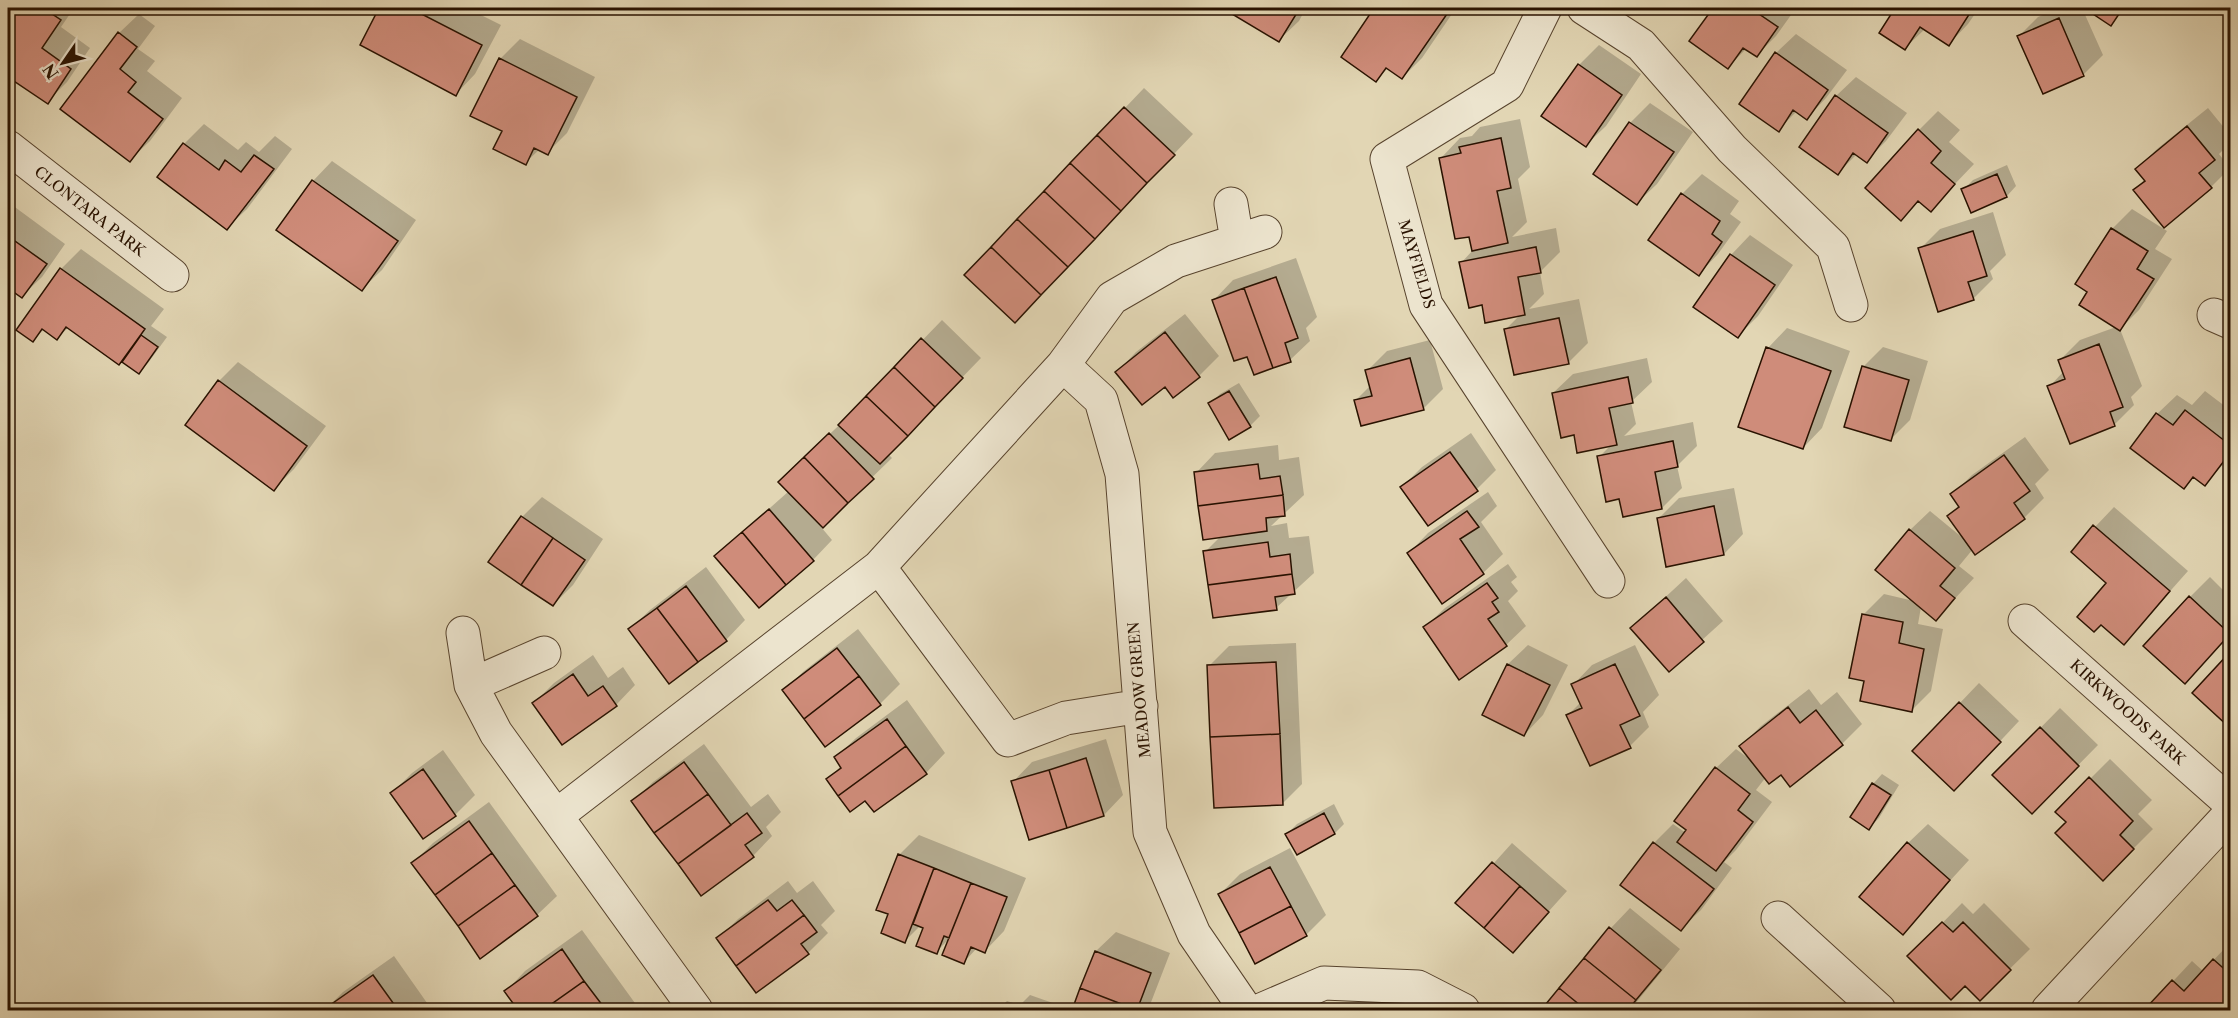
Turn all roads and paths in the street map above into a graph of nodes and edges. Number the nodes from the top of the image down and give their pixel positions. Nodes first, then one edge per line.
1 (1545, 8) edge
2 (1584, 8) edge
3 (8, 147) edge
4 (1231, 204) dead end
5 (172, 275) dead end
6 (1851, 305) dead end
7 (1063, 365) junction
8 (879, 567) junction
9 (1608, 581) dead end
10 (2025, 621) dead end
11 (464, 633) dead end
12 (544, 652) dead end
13 (471, 685) junction
14 (1141, 706) junction
15 (2230, 803) edge
16 (2230, 814) edge
17 (556, 816) junction
18 (1778, 918) dead end
19 (696, 1011) edge
20 (1246, 1011) edge
21 (1261, 1011) edge
22 (1462, 1011) edge
23 (1880, 1011) edge
24 (2048, 1011) edge

1 - 9 street, MAYFIELDS
2 - 6 street
3 - 5 street, CLONTARA PARK
4 - 7 street
7 - 8 street
7 - 14 street, MEADOW GREEN
8 - 14 street
8 - 17 street
10 - 15 street, KIRKWOODS PARK
11 - 13 street
12 - 13 street
13 - 17 street
14 - 20 street, MEADOW GREEN
16 - 24 street
17 - 19 street
18 - 23 street
21 - 22 street

